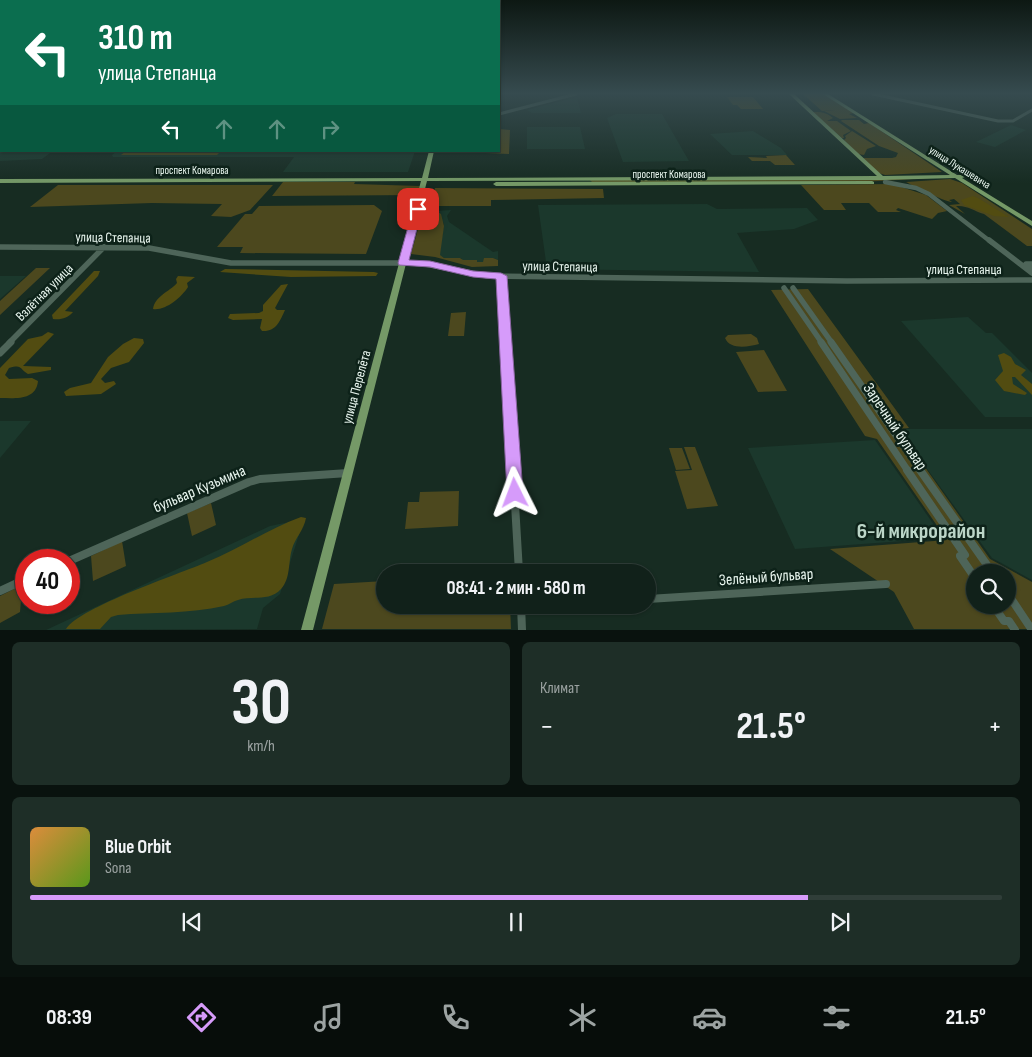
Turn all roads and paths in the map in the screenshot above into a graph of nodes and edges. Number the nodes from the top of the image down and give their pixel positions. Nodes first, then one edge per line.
1 (822, 123) edge
2 (872, 123) edge
3 (879, 123) edge
4 (432, 152) edge
5 (863, 162) junction
6 (955, 176) junction
7 (963, 176) junction
8 (830, 178) junction
9 (844, 178) junction
10 (883, 180) junction
11 (902, 180) junction
12 (0, 181) edge
13 (425, 182) junction
14 (646, 182) junction
15 (835, 184) junction
16 (908, 186) junction
17 (1032, 218) edge
18 (1032, 224) edge
19 (0, 247) edge
20 (104, 247) junction
21 (403, 263) junction
22 (1032, 264) edge
23 (1032, 269) edge
24 (1032, 273) edge
25 (501, 276) junction
26 (1032, 280) edge
27 (784, 288) dead end
28 (793, 288) dead end
29 (0, 352) edge
30 (348, 473) junction
31 (80, 555) edge
32 (519, 564) edge
33 (986, 564) edge
34 (966, 565) edge
35 (15, 584) edge
36 (886, 584) dead end
37 (0, 591) edge
38 (656, 598) edge
39 (1016, 606) edge
40 (521, 614) edge
41 (999, 614) edge
42 (307, 630) edge
43 (522, 630) edge
44 (1015, 630) edge
45 (1032, 630) edge

1 - 5 main road
2 - 6 main road, улица Лукашевича
3 - 7 main road, улица Лукашевича
4 - 13 main road, улица Перелёта
5 - 9 main road
5 - 10 main road
6 - 7 main road, проспект Комарова
6 - 10 main road, проспект Комарова
6 - 11 main road, проспект Комарова
6 - 18 main road, улица Лукашевича
7 - 17 main road, улица Лукашевича
8 - 9 main road, проспект Комарова
8 - 14 main road, проспект Комарова
8 - 15 main road
9 - 10 main road, проспект Комарова
10 - 11 main road, проспект Комарова
10 - 15 main road, проспект Комарова
10 - 16 street
11 - 16 street
12 - 13 main road, проспект Комарова
13 - 14 main road, проспект Комарова
13 - 21 main road, улица Перелёта
14 - 15 main road, проспект Комарова
16 - 24 street
19 - 20 street, улица Степанца
20 - 21 street, улица Степанца
20 - 29 street, Взлётная улица
21 - 25 street, улица Степанца
21 - 30 main road, улица Перелёта
22 - 23 street
25 - 26 street, улица Степанца
25 - 32 street
27 - 34 street, Заречный бульвар
28 - 33 street, Заречный бульвар
30 - 31 street, бульвар Кузьмина
30 - 42 main road, улица Перелёта
35 - 37 street
36 - 38 street, Зелёный бульвар
39 - 45 street
40 - 43 street
41 - 44 street

